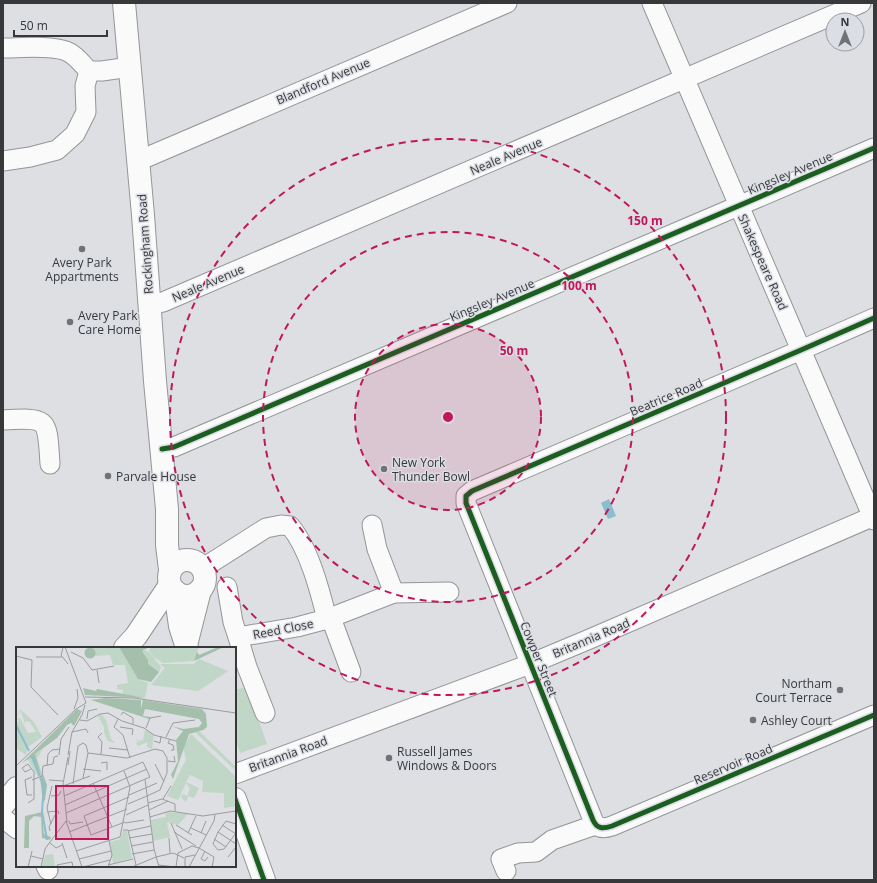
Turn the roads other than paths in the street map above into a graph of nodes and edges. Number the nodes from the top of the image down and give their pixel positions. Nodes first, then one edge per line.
1 (124, 3) edge
2 (507, 3) edge
3 (652, 3) edge
4 (861, 3) edge
5 (3, 48) edge
6 (130, 67) junction
7 (89, 71) junction
8 (685, 79) junction
9 (874, 148) edge
10 (138, 158) junction
11 (3, 161) edge
12 (738, 206) junction
13 (150, 305) junction
14 (874, 318) edge
15 (801, 350) junction
16 (3, 420) edge
17 (162, 449) junction
18 (50, 464) dead end
19 (466, 496) joint
20 (167, 509) junction
21 (873, 518) edge
22 (372, 525) dead end
23 (199, 565) junction
24 (227, 587) dead end
25 (181, 589) junction
26 (449, 592) dead end
27 (394, 593) junction
28 (329, 619) junction
29 (238, 637) junction
30 (131, 642) edge
31 (187, 646) edge
32 (530, 664) junction
33 (351, 672) dead end
34 (265, 713) dead end
35 (874, 716) edge
36 (236, 774) edge
37 (16, 789) edge
38 (236, 802) edge
39 (3, 806) edge
40 (3, 818) edge
41 (597, 826) junction
42 (16, 828) edge
43 (502, 860) dead end
44 (264, 880) edge

1 - 6 main road, Rockingham Road
2 - 10 street, Blandford Avenue
3 - 8 street, Shakespeare Road
4 - 8 street, Neale Avenue
5 - 7 street
6 - 7 street
6 - 10 main road, Rockingham Road
7 - 11 street
8 - 12 street, Shakespeare Road
8 - 13 street, Neale Avenue
9 - 12 street, Kingsley Avenue
10 - 13 main road, Rockingham Road
12 - 15 street, Shakespeare Road
12 - 17 street, Kingsley Avenue
13 - 17 main road, Rockingham Road
14 - 15 street, Beatrice Road
15 - 19 street, Beatrice Road
15 - 21 street, Shakespeare Road
16 - 18 street
17 - 20 main road, Rockingham Road
19 - 32 street, Cowper Street
20 - 23 main road, Rockingham Road
20 - 25 main road, Rockingham Road
21 - 32 street, Britannia Road
22 - 27 street
23 - 25 main road
23 - 25 main road
23 - 28 street
24 - 29 street, Reed Close
25 - 30 main road
25 - 31 main road, Rockingham Road
26 - 27 street
27 - 28 street, Reed Close
28 - 29 street, Reed Close
28 - 33 street
29 - 34 street, Reed Close
32 - 36 street, Britannia Road
32 - 41 street, Cowper Street
35 - 41 street, Reservoir Road
37 - 39 main road
38 - 44 main road
40 - 42 street
41 - 43 street, Reservoir Road

